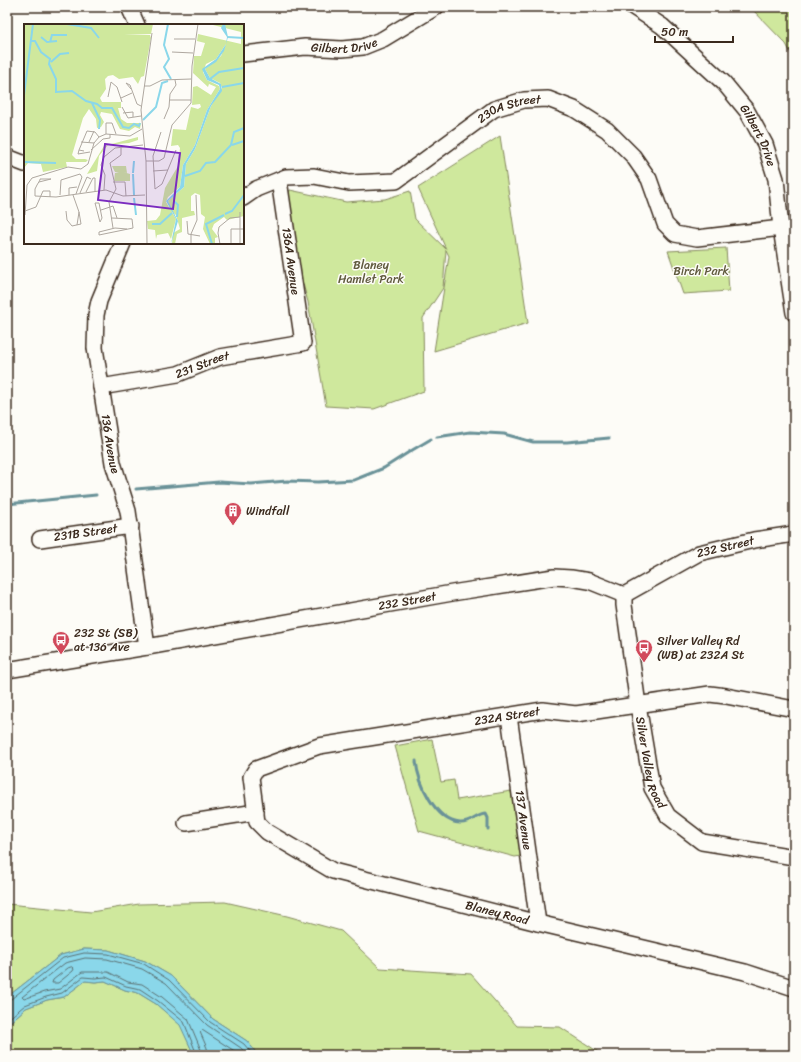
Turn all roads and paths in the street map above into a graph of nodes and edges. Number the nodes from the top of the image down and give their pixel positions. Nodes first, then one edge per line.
1 (129, 7) edge
2 (436, 7) edge
3 (633, 7) edge
4 (137, 24) edge
5 (244, 54) edge
6 (7, 157) edge
7 (24, 164) edge
8 (279, 180) junction
9 (244, 197) edge
10 (782, 228) junction
11 (122, 244) edge
12 (794, 312) edge
13 (303, 343) joint
14 (101, 387) junction
15 (131, 526) junction
16 (794, 534) edge
17 (40, 539) dead end
18 (624, 595) junction
19 (147, 647) junction
20 (7, 670) edge
21 (638, 705) junction
22 (794, 709) edge
23 (509, 716) junction
24 (251, 777) joint
25 (256, 812) junction
26 (186, 823) dead end
27 (794, 857) edge
28 (538, 923) junction
29 (794, 988) edge

1 - 4 street
2 - 5 street, Gilbert Drive
3 - 10 street, Gilbert Drive
6 - 7 street
8 - 9 street, 230A Street
8 - 10 street, 230A Street
8 - 13 street, 136A Avenue
10 - 12 street, Gilbert Drive
11 - 14 street, 136 Avenue
13 - 14 street, 231 Street
14 - 15 street, 136 Avenue
15 - 17 street, 231B Street
15 - 19 street, 136 Avenue
16 - 18 street, 232 Street
18 - 19 street, 232 Street
18 - 21 street, Silver Valley Road
19 - 20 street, 232 Street
21 - 22 street, 232A Street
21 - 23 street, 232A Street
21 - 27 street, Silver Valley Road
23 - 24 street, 232A Street
23 - 28 street, 137 Avenue
24 - 25 street, Blaney Road
25 - 26 street
25 - 28 street, Blaney Road
28 - 29 street, Blaney Road

